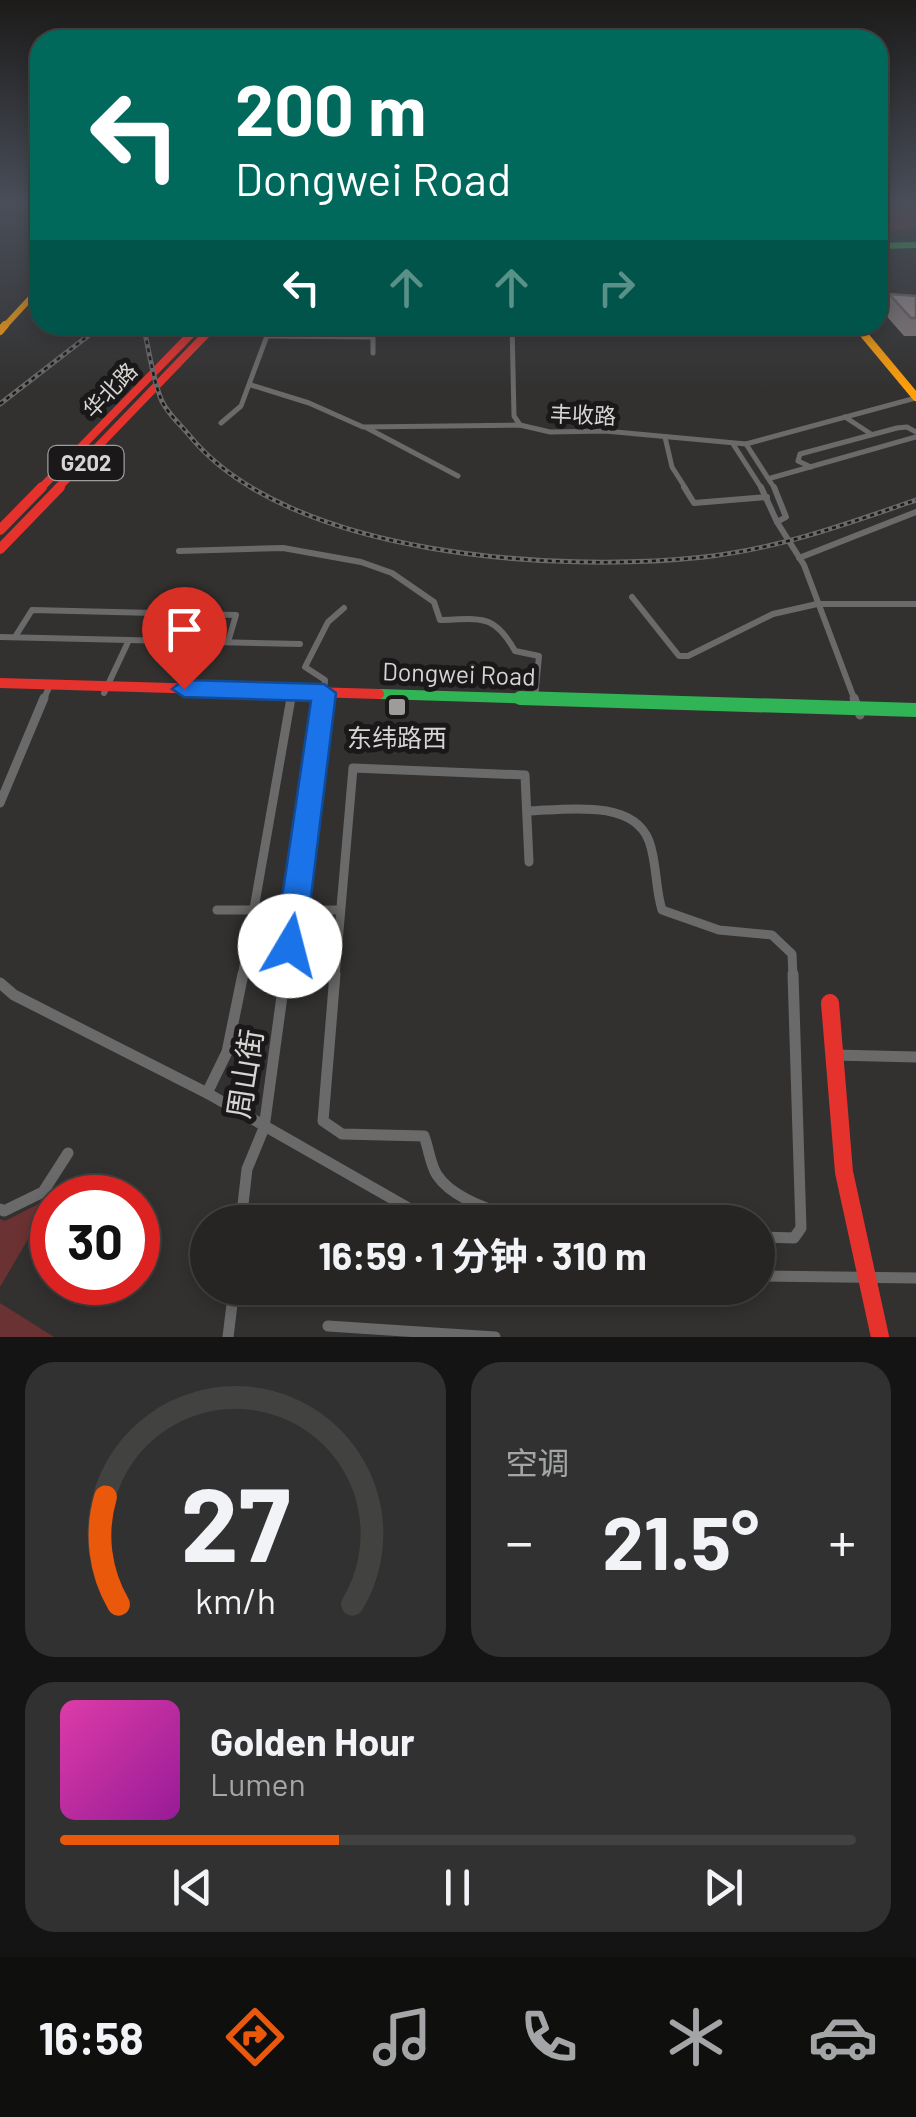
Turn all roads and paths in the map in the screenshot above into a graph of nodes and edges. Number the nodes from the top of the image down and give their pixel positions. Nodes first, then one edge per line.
1 (30, 300) edge
2 (30, 306) edge
3 (0, 335) edge
4 (192, 335) edge
5 (204, 335) edge
6 (512, 335) edge
7 (864, 335) edge
8 (267, 336) joint
9 (372, 353) dead end
10 (167, 368) junction
11 (251, 385) junction
12 (916, 397) edge
13 (845, 417) junction
14 (221, 422) dead end
15 (520, 426) junction
16 (363, 427) junction
17 (872, 434) junction
18 (916, 435) edge
19 (666, 438) junction
20 (732, 444) junction
21 (746, 444) junction
22 (811, 467) junction
23 (458, 476) dead end
24 (771, 478) junction
25 (767, 497) junction
26 (916, 512) edge
27 (777, 522) junction
28 (0, 530) edge
29 (0, 549) edge
30 (179, 550) dead end
31 (799, 558) junction
32 (632, 597) dead end
33 (817, 604) junction
34 (916, 604) edge
35 (344, 608) dead end
36 (0, 637) edge
37 (14, 637) junction
38 (129, 640) junction
39 (228, 642) junction
40 (300, 644) dead end
41 (0, 687) edge
42 (48, 688) junction
43 (106, 690) junction
44 (291, 695) junction
45 (323, 696) junction
46 (535, 699) junction
47 (859, 712) junction
48 (916, 714) edge
49 (0, 803) edge
50 (528, 810) junction
51 (530, 862) dead end
52 (218, 910) dead end
53 (256, 910) junction
54 (296, 910) junction
55 (339, 910) junction
56 (0, 984) edge
57 (830, 1003) dead end
58 (830, 1055) junction
59 (916, 1057) edge
60 (207, 1094) junction
61 (264, 1128) junction
62 (68, 1153) dead end
63 (243, 1205) edge
64 (402, 1205) edge
65 (486, 1205) edge
66 (0, 1209) edge
67 (775, 1237) edge
68 (775, 1276) edge
69 (863, 1277) junction
70 (916, 1278) edge
71 (232, 1305) edge
72 (328, 1326) dead end
73 (477, 1336) edge
74 (228, 1337) edge
75 (495, 1337) edge
76 (880, 1337) edge

1 - 3 main road
2 - 3 main road
4 - 10 main road, G202
5 - 10 main road, G202
6 - 15 street
7 - 12 main road
8 - 9 street
8 - 11 street
10 - 28 main road, 华北路 / G202
10 - 29 main road, 华北路 / G202
11 - 14 street
11 - 16 street, 丰收路
12 - 13 street, 丰收路
13 - 17 street
13 - 21 street, 丰收路
15 - 16 street, 丰收路
15 - 19 street, 丰收路
16 - 23 street
17 - 18 street
17 - 22 street
18 - 22 street
19 - 20 street, 丰收路
19 - 25 street
20 - 21 street, 丰收路
20 - 25 street
21 - 24 street
22 - 24 street
24 - 27 street
25 - 27 street
26 - 31 street
27 - 31 street
30 - 46 street
31 - 33 street
32 - 33 street
33 - 34 street
33 - 47 street
35 - 45 street
36 - 37 street
37 - 38 street
37 - 39 street
38 - 39 street
38 - 43 street
39 - 40 street
41 - 42 main road, Dongwei Road
42 - 43 main road, Dongwei Road
42 - 49 street
43 - 44 main road, Dongwei Road
44 - 45 main road, Dongwei Road
44 - 53 street, 周山街
45 - 46 main road, Dongwei Road
45 - 47 main road, Dongwei Road
45 - 54 street, 周山街
46 - 47 main road, Dongwei Road
47 - 48 main road, Dongwei Road
50 - 51 street
50 - 55 street
50 - 67 street
52 - 53 street
53 - 54 street
53 - 60 street, 周山街
54 - 55 street
54 - 61 street, 周山街
55 - 65 street
56 - 60 street
57 - 58 main road
58 - 59 street
58 - 69 main road
60 - 61 street
61 - 63 street, 周山街
61 - 64 street
62 - 66 street
68 - 69 street
69 - 70 street
69 - 76 main road
71 - 74 street
72 - 73 street
73 - 75 street

